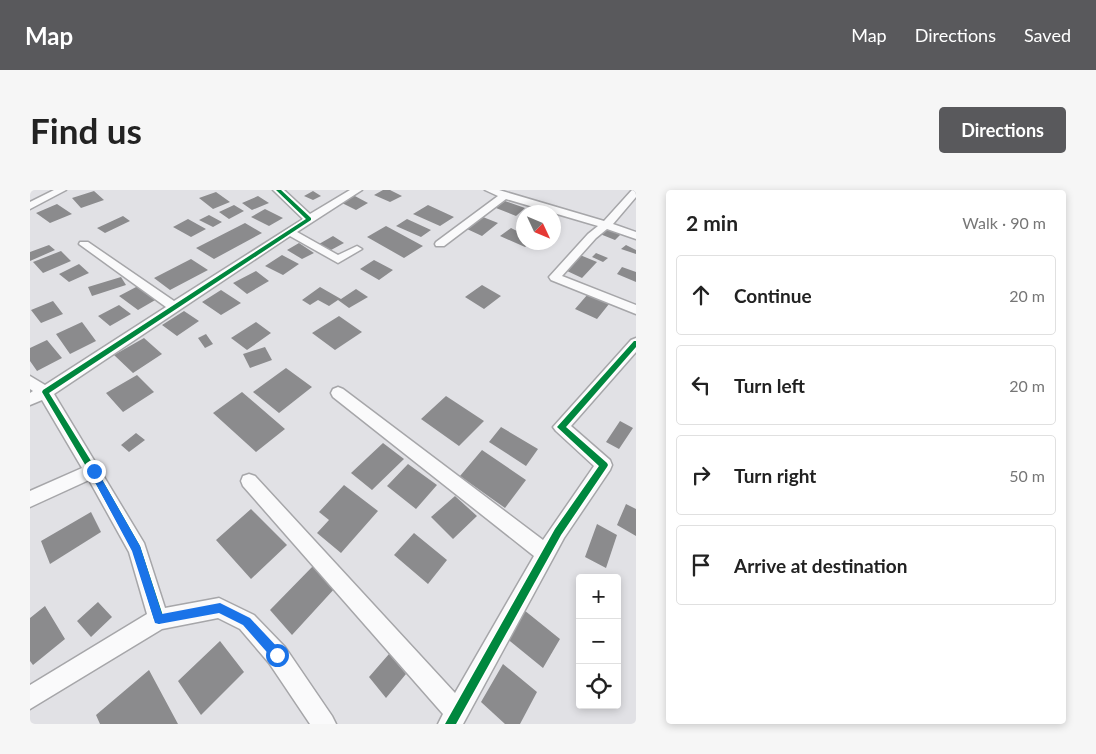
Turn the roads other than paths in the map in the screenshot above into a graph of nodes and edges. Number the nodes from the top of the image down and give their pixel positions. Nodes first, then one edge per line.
1 (61, 190) edge
2 (278, 190) edge
3 (357, 190) edge
4 (490, 190) edge
5 (636, 191) edge
6 (505, 195) junction
7 (30, 206) edge
8 (309, 219) junction
9 (606, 225) junction
10 (290, 232) junction
11 (636, 236) edge
12 (84, 244) dead end
13 (440, 244) dead end
14 (357, 249) dead end
15 (174, 308) junction
16 (636, 310) edge
17 (636, 343) edge
18 (30, 381) edge
19 (45, 392) junction
20 (338, 393) dead end
21 (30, 399) edge
22 (94, 471) junction
23 (249, 481) dead end
24 (30, 499) edge
25 (546, 554) junction
26 (159, 619) junction
27 (30, 698) edge
28 (453, 718) edge
29 (324, 724) edge

1 - 7 street
2 - 8 street
3 - 8 street
4 - 6 street
5 - 9 street
6 - 9 street
6 - 13 street
8 - 10 street
9 - 11 street
9 - 16 street
10 - 14 street
10 - 15 street
12 - 15 street
15 - 19 street
17 - 25 street
18 - 19 street
19 - 21 street
19 - 22 street
20 - 25 street
22 - 24 street
22 - 26 street
23 - 28 street
25 - 28 street
26 - 27 street
26 - 29 street

